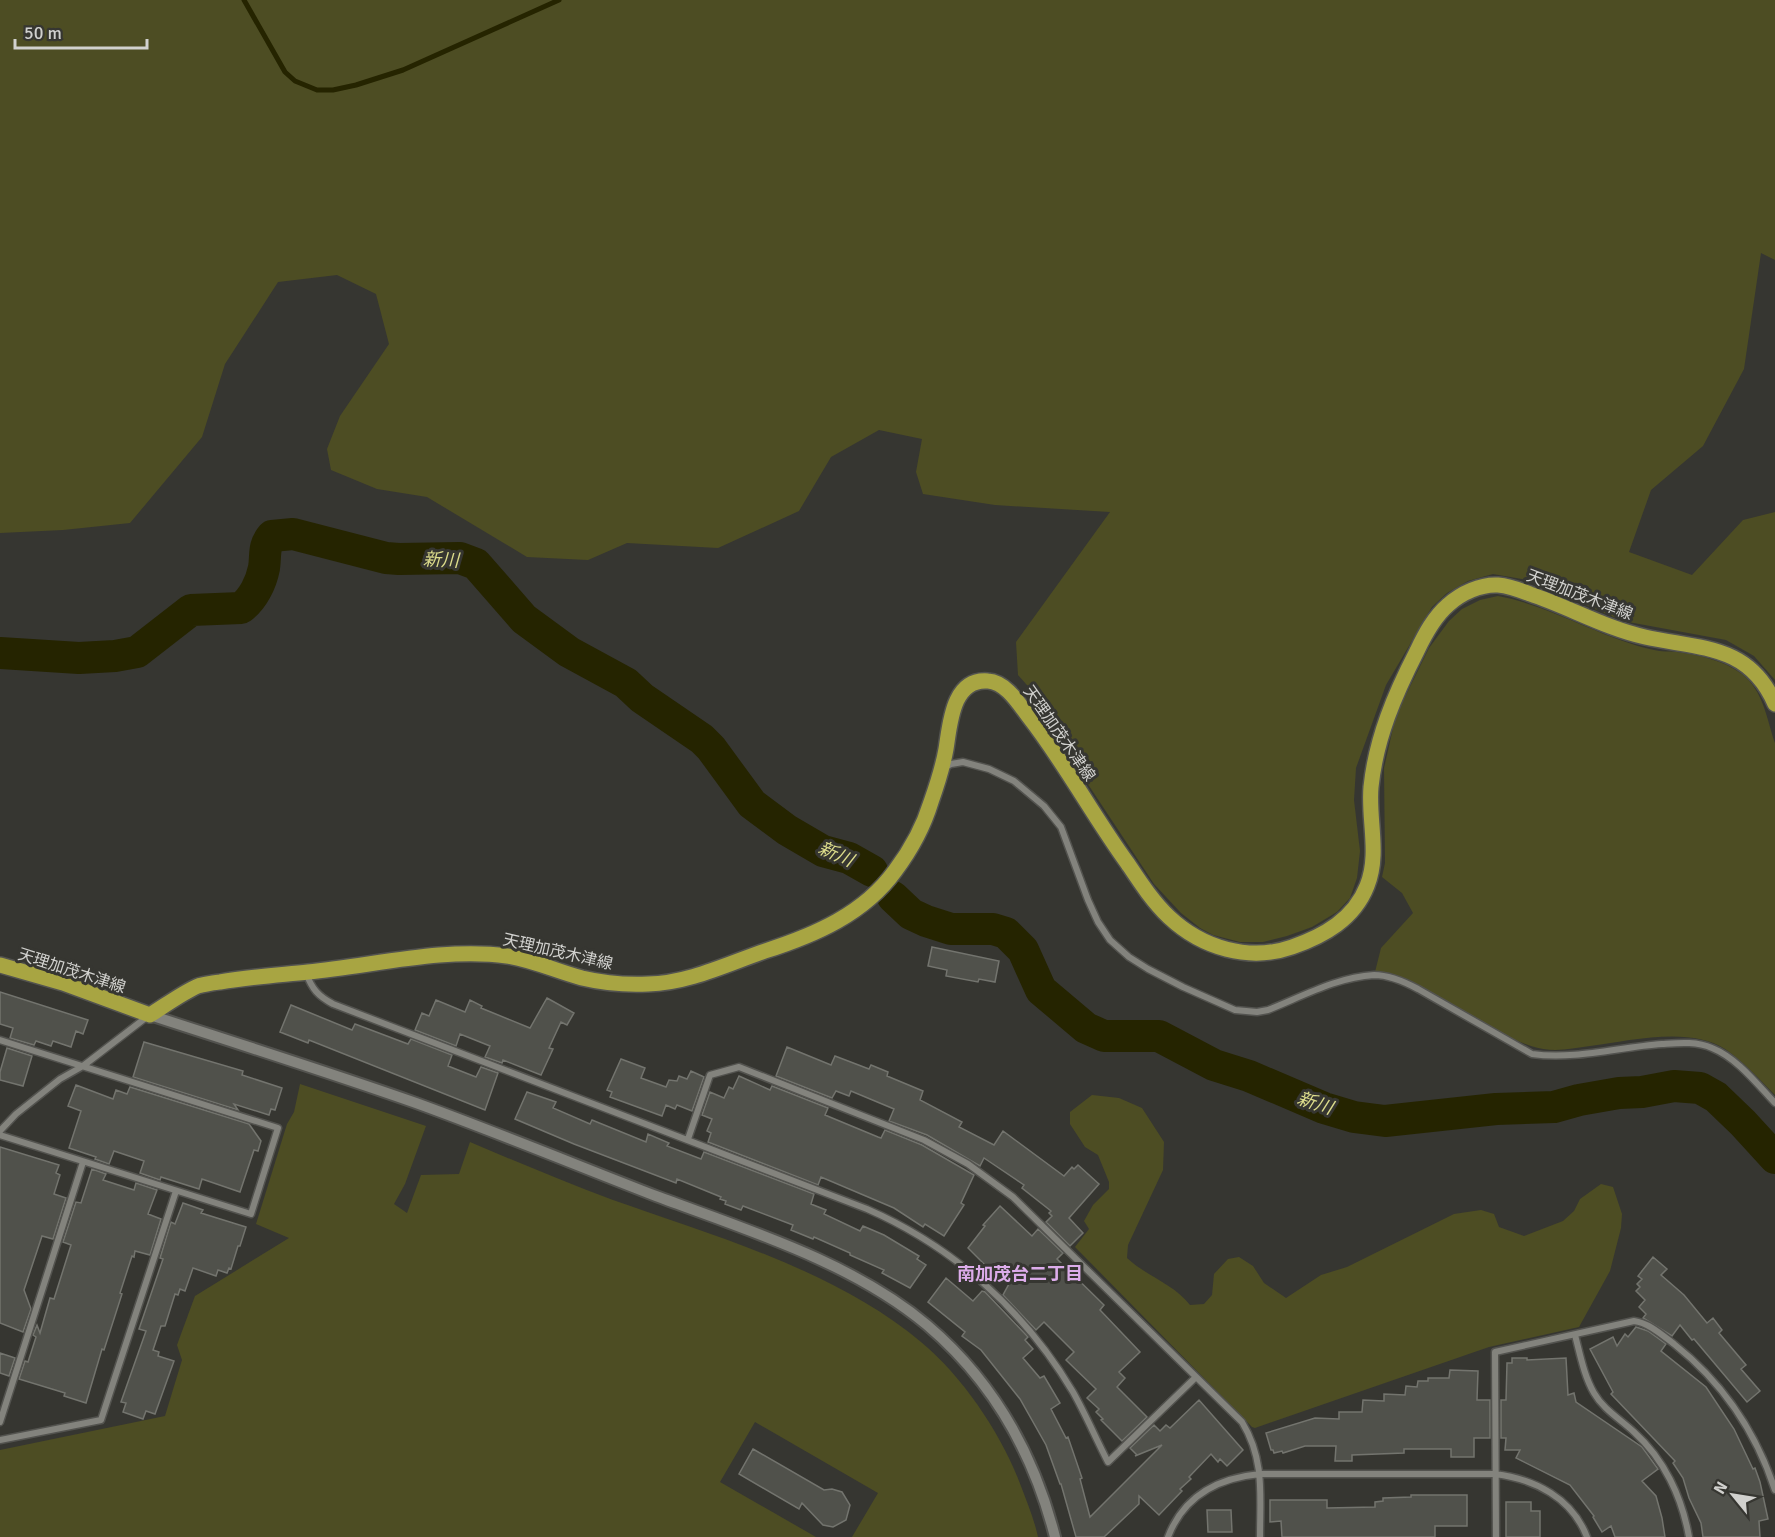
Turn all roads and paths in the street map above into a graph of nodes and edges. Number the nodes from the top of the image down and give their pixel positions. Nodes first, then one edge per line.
1 (1775, 704) edge
2 (940, 771) junction
3 (0, 965) edge
4 (305, 973) junction
5 (150, 1015) junction
6 (0, 1040) edge
7 (83, 1066) junction
8 (1775, 1102) edge
9 (0, 1133) edge
10 (688, 1139) junction
11 (83, 1162) junction
12 (176, 1191) junction
13 (1575, 1335) junction
14 (1196, 1377) junction
15 (0, 1422) edge
16 (0, 1440) edge
17 (1260, 1474) junction
18 (1495, 1474) junction
19 (1775, 1490) edge
20 (1055, 1537) edge
21 (1168, 1537) edge
22 (1260, 1537) edge
23 (1496, 1537) edge
24 (1587, 1537) edge
25 (1689, 1537) edge

1 - 2 main road, 天理加茂木津線
2 - 4 main road, 天理加茂木津線
2 - 8 street
3 - 5 main road, 天理加茂木津線
4 - 5 main road, 天理加茂木津線
4 - 10 street
5 - 7 street
5 - 20 street
6 - 7 street
7 - 9 street
7 - 12 street
9 - 11 street
10 - 14 street
10 - 14 street
11 - 12 street
11 - 15 street
12 - 16 street
13 - 18 street
13 - 19 street
13 - 25 street
14 - 17 street
17 - 18 street
17 - 21 street
17 - 22 street
18 - 23 street
18 - 24 street

